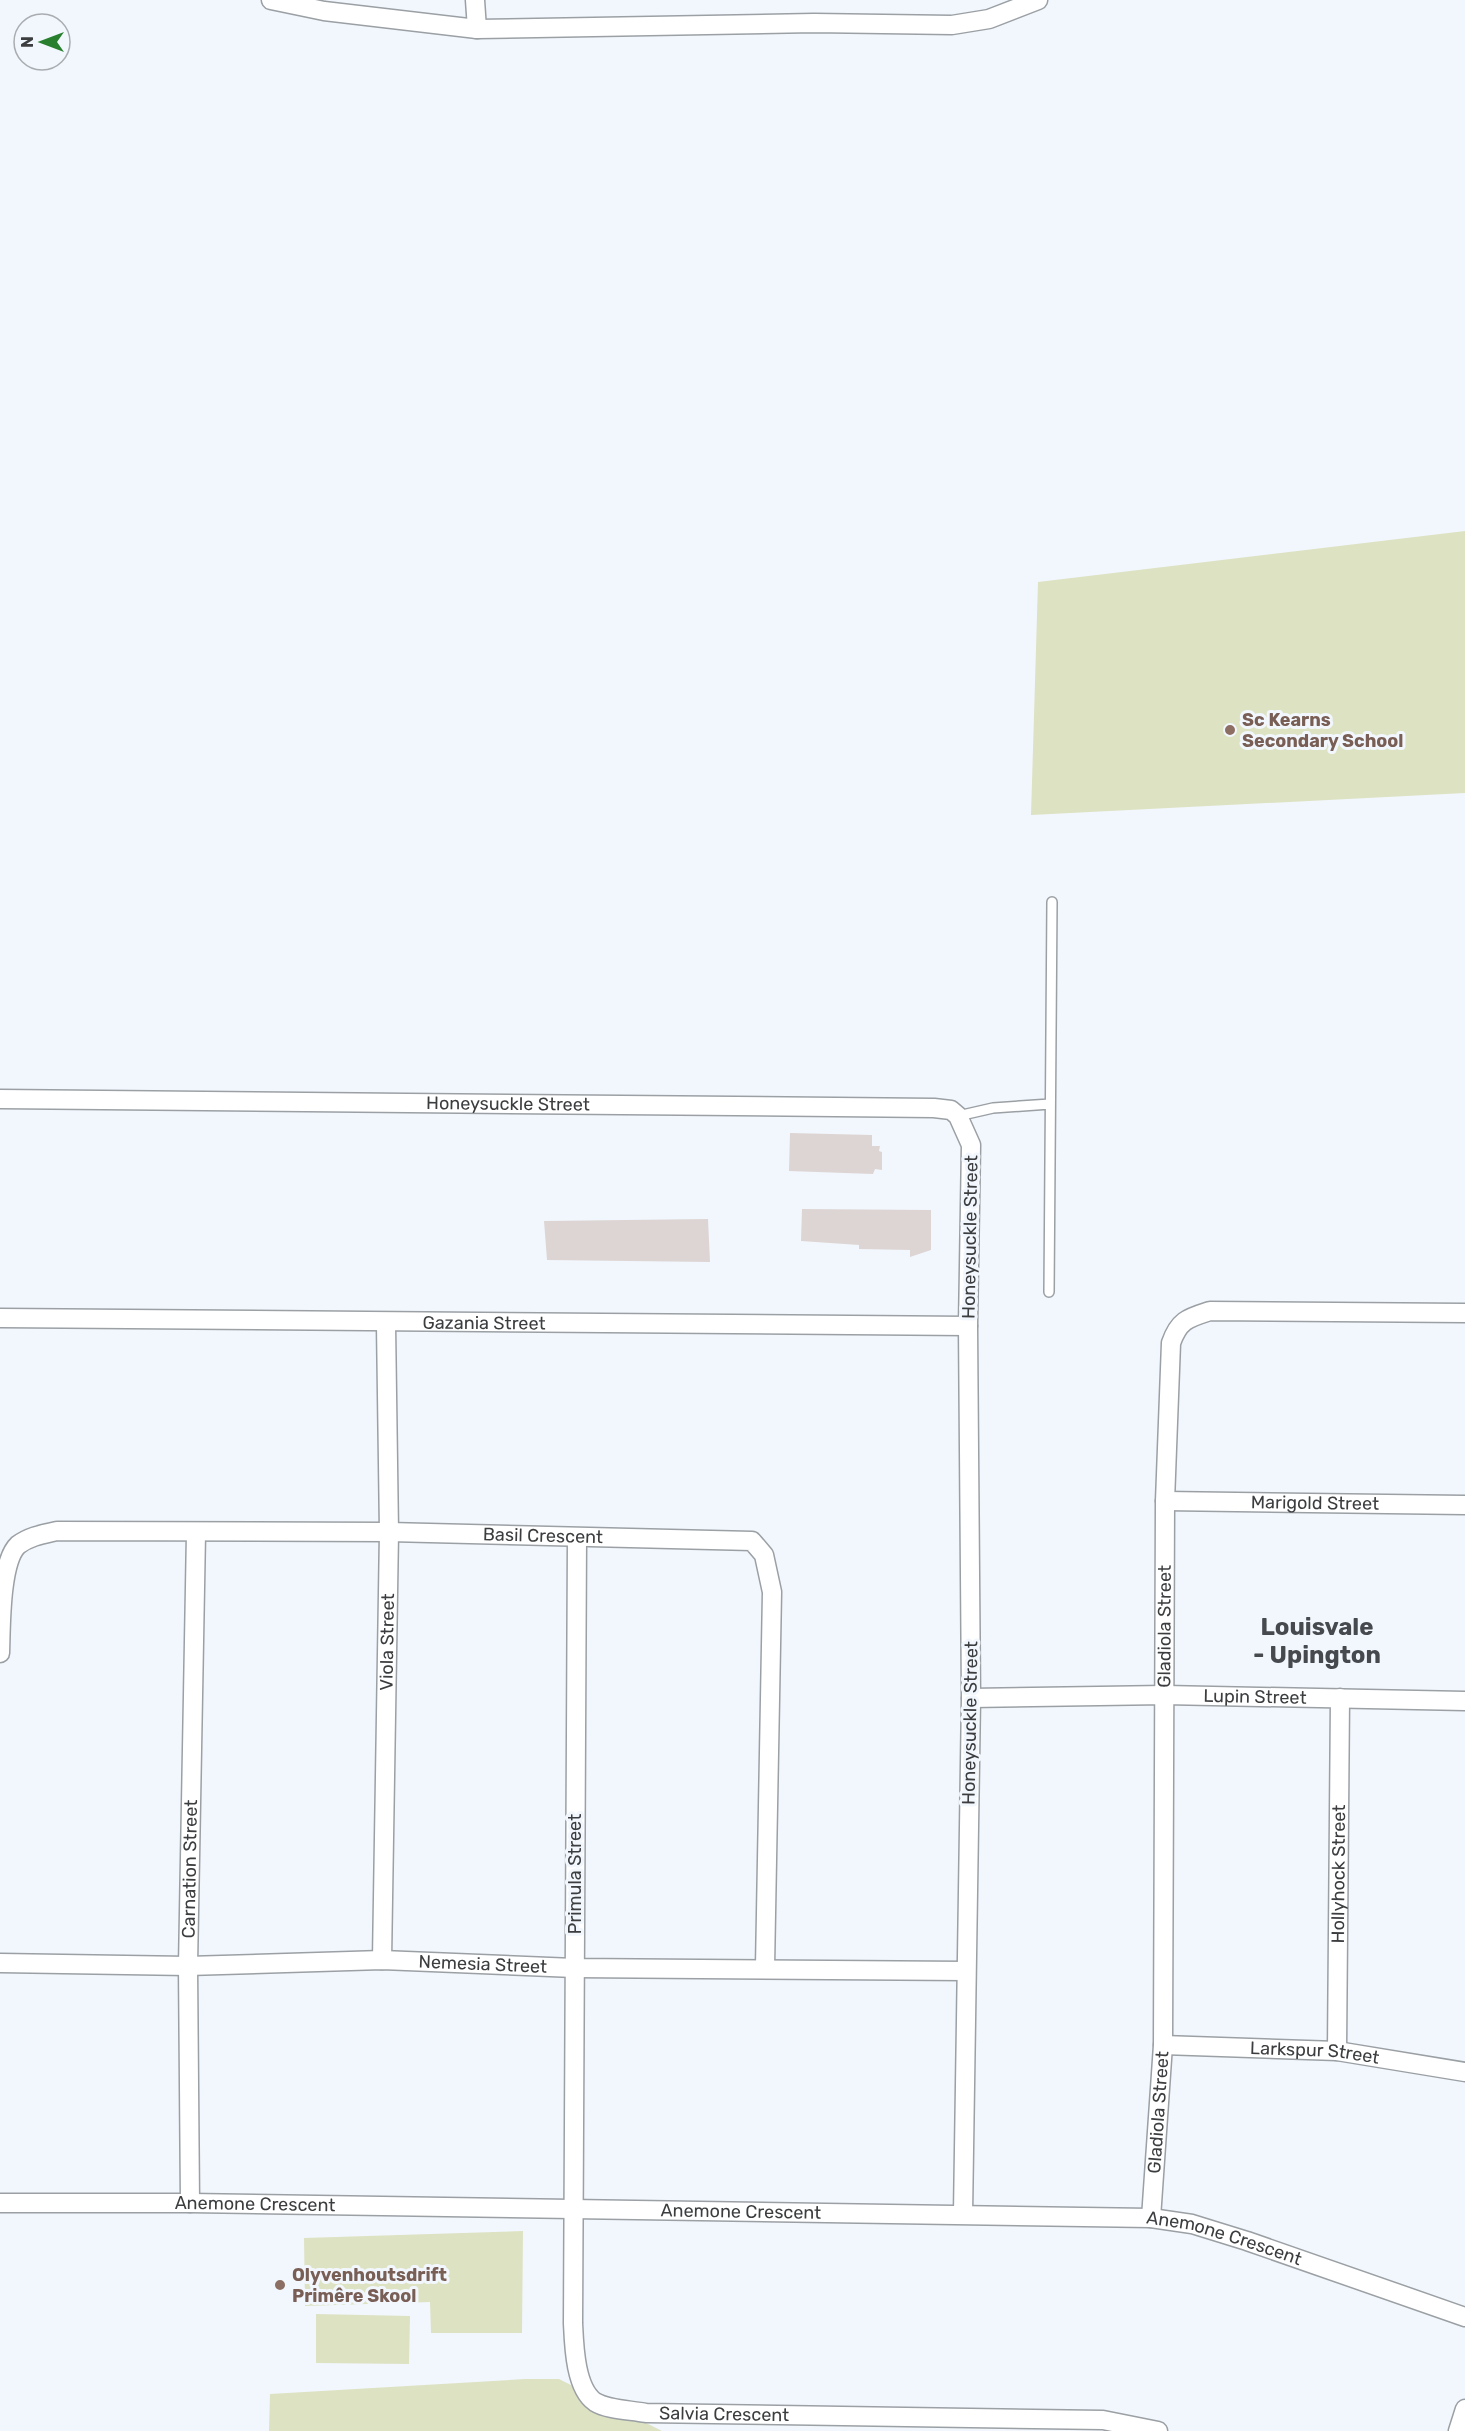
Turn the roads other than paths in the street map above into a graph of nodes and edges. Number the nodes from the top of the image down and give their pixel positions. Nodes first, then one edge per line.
1 (271, 0) edge
2 (475, 0) edge
3 (1038, 0) edge
4 (477, 29) junction
5 (1052, 902) dead end
6 (0, 1100) edge
7 (1050, 1104) junction
8 (958, 1116) junction
9 (1049, 1292) dead end
10 (1465, 1313) edge
11 (0, 1318) edge
12 (386, 1325) junction
13 (968, 1326) junction
14 (1165, 1501) junction
15 (1465, 1505) edge
16 (196, 1533) junction
17 (389, 1533) junction
18 (577, 1538) junction
19 (0, 1653) edge
20 (1165, 1695) junction
21 (971, 1698) junction
22 (1340, 1698) junction
23 (1465, 1701) edge
24 (382, 1960) junction
25 (0, 1963) edge
26 (188, 1966) junction
27 (765, 1967) junction
28 (574, 1968) junction
29 (966, 1971) junction
30 (1163, 2045) junction
31 (1336, 2051) junction
32 (1465, 2072) edge
33 (0, 2203) edge
34 (190, 2203) junction
35 (575, 2210) junction
36 (963, 2214) junction
37 (1151, 2218) junction
38 (1465, 2317) edge
39 (1465, 2409) edge
40 (1158, 2431) edge
41 (1458, 2431) edge

1 - 4 street
2 - 4 street
3 - 4 street
5 - 7 lane
6 - 8 street, Honeysuckle Street
7 - 8 lane
7 - 9 lane
8 - 13 street, Honeysuckle Street
10 - 14 street, Gladiola Street
11 - 12 street, Gazania Street
12 - 13 street, Gazania Street
12 - 17 street, Viola Street
13 - 21 street, Honeysuckle Street
14 - 15 street, Marigold Street
14 - 20 street, Gladiola Street
16 - 17 street, Basil Crescent
16 - 19 street, Basil Crescent
16 - 26 street, Carnation Street
17 - 18 street, Basil Crescent
17 - 24 street, Viola Street
18 - 27 street, Basil Crescent
18 - 28 street, Primula Street
20 - 21 street, Lupin Street
20 - 22 street, Lupin Street
20 - 30 street, Gladiola Street
21 - 29 street, Honeysuckle Street
22 - 23 street, Lupin Street
22 - 31 street, Hollyhock Street
24 - 26 street, Nemesia Street
24 - 28 street, Nemesia Street
25 - 26 street, Nemesia Street
26 - 34 street, Carnation Street
27 - 28 street, Nemesia Street
27 - 29 street, Nemesia Street
28 - 35 street, Primula Street
29 - 36 street, Honeysuckle Street
30 - 31 street, Larkspur Street
30 - 37 street, Gladiola Street
31 - 32 street, Larkspur Street
33 - 34 street, Anemone Crescent
34 - 35 street, Anemone Crescent
35 - 36 street, Anemone Crescent
35 - 40 street, Salvia Crescent
36 - 37 street, Anemone Crescent
37 - 38 street, Anemone Crescent
39 - 41 street

